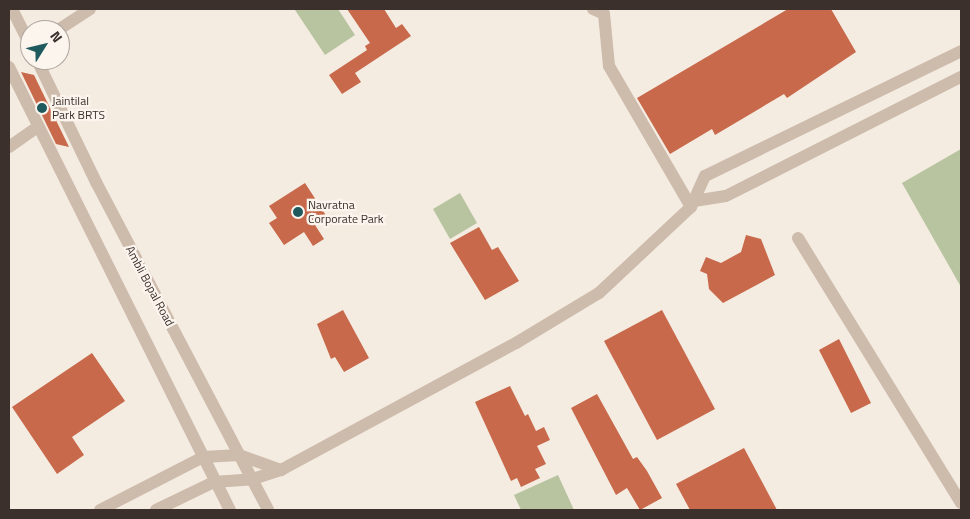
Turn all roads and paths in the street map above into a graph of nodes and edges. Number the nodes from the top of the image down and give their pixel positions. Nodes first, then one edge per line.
1 (12, 9) edge
2 (90, 9) edge
3 (593, 9) edge
4 (70, 22) edge
5 (20, 25) edge
6 (961, 51) edge
7 (9, 67) edge
8 (42, 70) edge
9 (961, 77) edge
10 (38, 127) junction
11 (9, 148) edge
12 (693, 204) junction
13 (798, 238) dead end
14 (239, 455) junction
15 (203, 457) junction
16 (281, 470) junction
17 (253, 479) junction
18 (214, 482) junction
19 (961, 502) edge
20 (100, 510) edge
21 (156, 510) edge
22 (230, 510) edge
23 (268, 510) edge

1 - 5 street
2 - 4 street
3 - 12 street
6 - 12 street
7 - 10 street
8 - 14 street, Ambli Bopal Road
9 - 12 street
10 - 11 street
10 - 15 street
12 - 16 street
13 - 19 street
14 - 15 street
14 - 16 street
14 - 17 street, Ambli Bopal Road
15 - 18 street
15 - 20 street
16 - 17 street
17 - 18 street
17 - 23 street, Ambli Bopal Road
18 - 21 street
18 - 22 street

